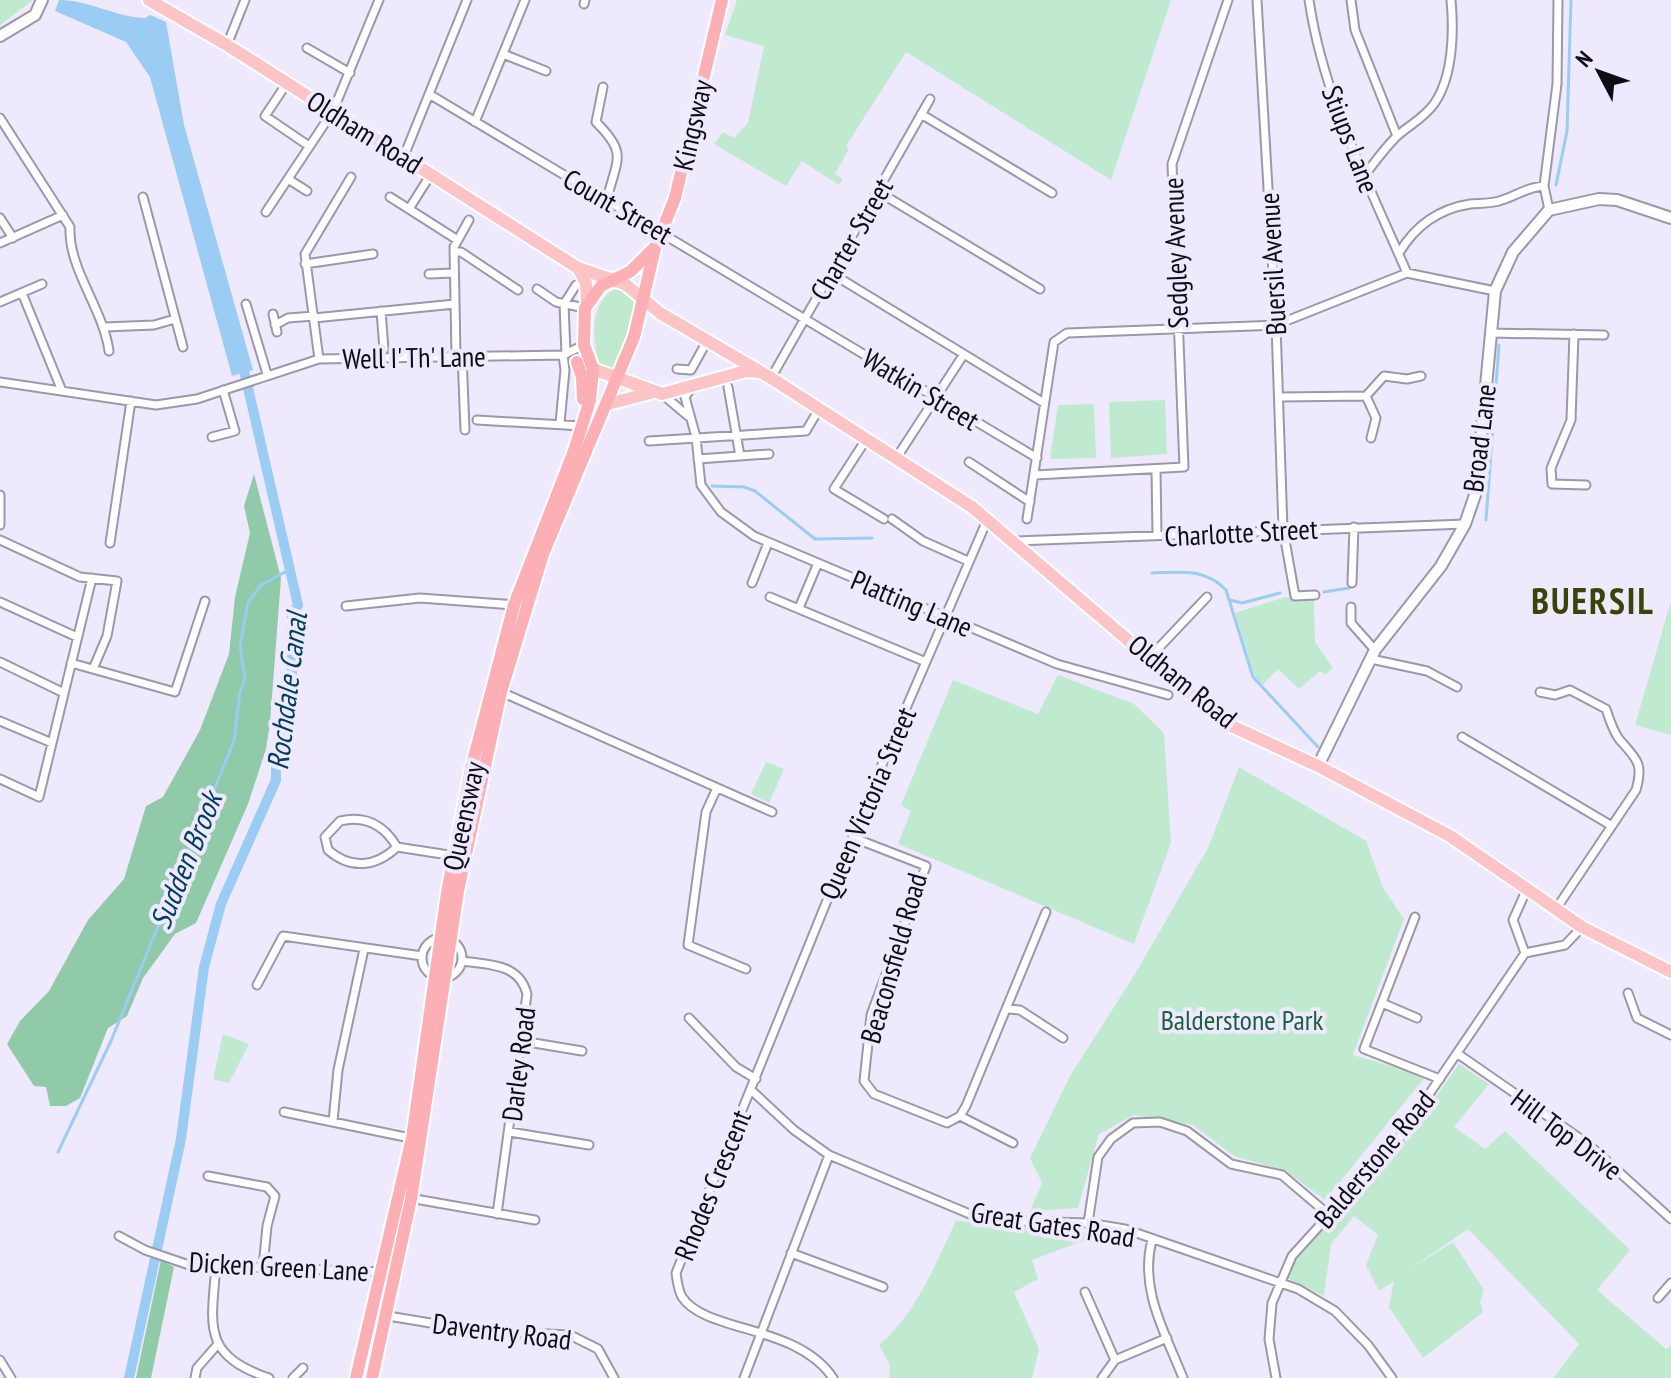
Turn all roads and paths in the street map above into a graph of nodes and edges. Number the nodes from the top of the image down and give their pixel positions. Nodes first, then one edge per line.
1 (42, 0) edge
2 (150, 0) edge
3 (245, 0) edge
4 (379, 0) edge
5 (467, 0) edge
6 (525, 0) edge
7 (722, 0) edge
8 (1228, 0) edge
9 (1257, 0) edge
10 (1309, 0) edge
11 (1351, 0) edge
12 (1451, 0) edge
13 (1558, 0) edge
14 (0, 36) edge
15 (227, 45) junction
16 (307, 48) dead end
17 (503, 54) junction
18 (546, 71) dead end
19 (350, 73) junction
20 (287, 83) junction
21 (603, 87) dead end
22 (429, 94) junction
23 (930, 99) dead end
24 (333, 111) junction
25 (921, 114) junction
26 (0, 118) edge
27 (475, 122) junction
28 (1397, 136) junction
29 (309, 146) junction
30 (404, 156) junction
31 (431, 174) junction
32 (1364, 176) junction
33 (351, 177) dead end
34 (288, 179) junction
35 (1544, 186) junction
36 (307, 191) dead end
37 (877, 191) junction
38 (1052, 193) dead end
39 (143, 197) dead end
40 (390, 197) dead end
41 (607, 199) junction
42 (158, 208) dead end
43 (409, 209) junction
44 (1549, 210) junction
45 (147, 211) junction
46 (266, 212) dead end
47 (63, 215) junction
48 (0, 218) edge
49 (1671, 218) edge
50 (469, 220) dead end
51 (663, 232) junction
52 (13, 238) junction
53 (456, 239) junction
54 (0, 243) edge
55 (655, 248) junction
56 (454, 252) junction
57 (1399, 253) junction
58 (373, 254) dead end
59 (305, 264) junction
60 (578, 268) junction
61 (454, 273) junction
62 (831, 273) junction
63 (1407, 273) junction
64 (429, 274) dead end
65 (614, 278) junction
66 (42, 284) dead end
67 (576, 285) dead end
68 (537, 289) dead end
69 (1040, 289) dead end
70 (518, 290) dead end
71 (1495, 291) junction
72 (22, 293) junction
73 (644, 298) junction
74 (0, 302) edge
75 (246, 304) dead end
76 (455, 304) junction
77 (564, 304) junction
78 (586, 307) junction
79 (381, 311) junction
80 (273, 314) dead end
81 (314, 317) junction
82 (175, 319) junction
83 (805, 319) junction
84 (1276, 325) junction
85 (105, 327) junction
86 (1178, 329) junction
87 (1490, 333) junction
88 (1574, 334) junction
89 (1604, 335) dead end
90 (584, 345) junction
91 (713, 345) junction
92 (183, 347) dead end
93 (384, 349) dead end
94 (109, 351) dead end
95 (564, 354) junction
96 (964, 354) junction
97 (459, 355) junction
98 (319, 359) junction
99 (577, 362) junction
100 (593, 369) junction
101 (677, 369) dead end
102 (263, 375) junction
103 (767, 375) junction
104 (1421, 376) dead end
105 (619, 380) junction
106 (0, 382) edge
107 (726, 382) junction
108 (696, 385) junction
109 (223, 390) junction
110 (62, 391) junction
111 (657, 393) junction
112 (1366, 396) junction
113 (1279, 397) junction
114 (935, 398) junction
115 (131, 401) junction
116 (1044, 403) junction
117 (608, 404) junction
118 (819, 409) junction
119 (477, 420) dead end
120 (692, 421) junction
121 (560, 423) junction
122 (582, 426) junction
123 (465, 430) dead end
124 (739, 434) junction
125 (212, 437) dead end
126 (696, 437) junction
127 (867, 438) junction
128 (1371, 438) dead end
129 (649, 441) dead end
130 (769, 454) dead end
131 (740, 456) junction
132 (897, 457) junction
133 (1037, 458) junction
134 (698, 459) junction
135 (969, 462) dead end
136 (1156, 469) junction
137 (1035, 475) junction
138 (1586, 485) dead end
139 (0, 495) edge
140 (1030, 502) junction
141 (988, 518) junction
142 (1027, 519) dead end
143 (1465, 524) junction
144 (0, 525) edge
145 (1354, 527) junction
146 (1283, 529) junction
147 (1157, 535) junction
148 (0, 540) edge
149 (1016, 541) junction
150 (110, 543) dead end
151 (768, 543) junction
152 (968, 561) junction
153 (818, 563) junction
154 (92, 578) junction
155 (752, 583) dead end
156 (1352, 583) dead end
157 (1315, 595) dead end
158 (770, 597) dead end
159 (1207, 597) dead end
160 (205, 601) dead end
161 (0, 602) edge
162 (520, 605) junction
163 (346, 606) dead end
164 (1351, 607) dead end
165 (799, 608) junction
166 (945, 618) junction
167 (77, 637) junction
168 (1373, 654) junction
169 (1151, 656) junction
170 (0, 662) edge
171 (926, 662) junction
172 (71, 663) junction
173 (93, 669) junction
174 (1457, 687) dead end
175 (496, 691) junction
176 (1540, 692) dead end
177 (64, 693) junction
178 (1168, 695) dead end
179 (0, 721) edge
180 (1462, 737) dead end
181 (52, 743) junction
182 (1318, 766) junction
183 (0, 779) edge
184 (717, 788) junction
185 (772, 812) dead end
186 (1612, 826) junction
187 (854, 838) junction
188 (397, 847) junction
189 (459, 857) junction
190 (1526, 891) junction
191 (1556, 909) junction
192 (1046, 912) dead end
193 (1415, 917) dead end
194 (1582, 927) junction
195 (445, 938) junction
196 (364, 949) junction
197 (1525, 953) junction
198 (422, 956) junction
199 (462, 961) junction
200 (746, 969) dead end
201 (1671, 972) edge
202 (439, 978) junction
203 (257, 985) dead end
204 (1628, 993) dead end
205 (1382, 1003) junction
206 (1006, 1009) junction
207 (689, 1018) dead end
208 (1417, 1018) dead end
209 (1671, 1035) edge
210 (1063, 1038) dead end
211 (522, 1041) junction
212 (582, 1051) dead end
213 (1458, 1054) junction
214 (756, 1079) junction
215 (1440, 1079) junction
216 (751, 1090) junction
217 (284, 1112) dead end
218 (960, 1116) junction
219 (333, 1121) junction
220 (510, 1132) junction
221 (416, 1139) junction
222 (1013, 1143) dead end
223 (589, 1145) dead end
224 (829, 1155) junction
225 (208, 1176) dead end
226 (404, 1198) junction
227 (497, 1214) junction
228 (1329, 1215) junction
229 (1671, 1219) edge
230 (535, 1220) dead end
231 (1088, 1223) junction
232 (119, 1236) dead end
233 (1152, 1240) junction
234 (791, 1253) junction
235 (216, 1266) junction
236 (263, 1267) junction
237 (382, 1272) junction
238 (396, 1272) junction
239 (1279, 1282) junction
240 (1671, 1283) edge
241 (883, 1287) dead end
242 (1085, 1292) dead end
243 (1658, 1298) dead end
244 (378, 1314) junction
245 (761, 1333) junction
246 (1167, 1338) junction
247 (218, 1344) junction
248 (0, 1360) edge
249 (1115, 1360) junction
250 (303, 1368) dead end
251 (11, 1378) edge
252 (195, 1378) edge
253 (269, 1378) edge
254 (293, 1378) edge
255 (356, 1378) edge
256 (372, 1378) edge
257 (614, 1378) edge
258 (744, 1378) edge
259 (833, 1378) edge
260 (1102, 1378) edge
261 (1183, 1378) edge
262 (1276, 1378) edge
263 (1392, 1378) edge

1 - 14 main road
2 - 15 main road, Oldham Road
3 - 15 street
4 - 19 street
5 - 22 street
6 - 17 street
7 - 51 highway, Kingsway
8 - 86 street, Sedgley Avenue
9 - 84 street, Buersil Avenue
10 - 32 street, Stiups Lane
11 - 28 street
12 - 28 street
13 - 35 street
15 - 20 main road, Oldham Road
16 - 19 street
17 - 18 street
17 - 27 street
19 - 24 street
20 - 24 main road, Oldham Road
20 - 29 street
21 - 41 street
22 - 27 street, Count Street
22 - 30 street
23 - 25 street, Charter Street
24 - 29 street
24 - 30 main road, Oldham Road
25 - 37 street, Charter Street
25 - 38 street
26 - 47 street
27 - 41 street, Count Street
28 - 32 street
29 - 34 street
30 - 31 main road, Oldham Road
31 - 43 street
31 - 60 main road, Oldham Road
32 - 57 street, Stiups Lane
33 - 59 street
34 - 36 street
34 - 46 street
35 - 44 street
35 - 57 street
37 - 62 street, Charter Street
37 - 69 street
39 - 45 street
40 - 43 street
41 - 51 street, Count Street
42 - 45 street
43 - 53 street
44 - 49 main road
44 - 71 main road, Broad Lane
45 - 82 street
47 - 52 street
47 - 85 street
48 - 52 street
50 - 53 street
51 - 55 highway, Kingsway
51 - 83 street, Count Street
52 - 54 street
53 - 56 street
55 - 65 highway, Kingsway
55 - 73 highway, Kingsway
56 - 61 street
56 - 70 street
57 - 63 street, Stiups Lane
58 - 59 street
59 - 81 street
60 - 65 main road, Oldham Road
60 - 78 main road
61 - 64 street
61 - 76 street
62 - 83 street, Charter Street
62 - 96 street
63 - 71 street
63 - 84 street
65 - 73 main road, Oldham Road
65 - 78 highway
66 - 72 street
67 - 77 street
68 - 77 street
71 - 87 main road, Broad Lane
72 - 74 street
72 - 110 street
73 - 91 main road, Oldham Road
73 - 105 highway, Queensway
75 - 102 street
76 - 79 street
76 - 97 street
77 - 78 street
77 - 95 street
78 - 90 highway
79 - 81 street
79 - 93 street
80 - 81 street
81 - 98 street
82 - 85 street
82 - 92 street
83 - 103 street, Charter Street
83 - 114 street, Watkin Street
84 - 86 street
84 - 113 street, Buersil Avenue
85 - 94 street
86 - 116 street
86 - 136 street, Sedgley Avenue
87 - 88 street
87 - 143 main road, Broad Lane
88 - 89 street
88 - 138 street
90 - 95 street, Well I' Th' Lane
90 - 100 highway
91 - 101 street
91 - 103 main road, Oldham Road
91 - 107 main road
95 - 97 street, Well I' Th' Lane
95 - 99 street, Well I' Th' Lane
95 - 121 street
96 - 114 street
96 - 116 street
97 - 98 street, Well I' Th' Lane
97 - 123 street
98 - 102 street, Well I' Th' Lane
99 - 100 street, Well I' Th' Lane
99 - 122 highway
100 - 105 main road, Well I' Th' Lane
100 - 122 highway, Queensway
102 - 109 street, Well I' Th' Lane
103 - 107 main road
103 - 118 main road, Oldham Road
104 - 112 street
105 - 111 main road, Well I' Th' Lane
105 - 117 highway, Queensway
106 - 110 street, Well I' Th' Lane
107 - 108 main road
107 - 124 street
108 - 111 main road
108 - 120 street
109 - 115 street, Well I' Th' Lane
109 - 125 street
110 - 115 street, Well I' Th' Lane
111 - 117 main road
111 - 120 street, Well I' Th' Lane
112 - 113 street
112 - 128 street
113 - 146 street, Buersil Avenue
114 - 132 street
114 - 133 street, Watkin Street
115 - 150 street
116 - 133 street
117 - 162 highway, Queensway
118 - 124 street
118 - 127 main road, Oldham Road
119 - 121 street
120 - 126 street
121 - 122 street
122 - 162 highway, Queensway
124 - 126 street
124 - 131 street
126 - 129 street
126 - 134 street
127 - 132 main road, Oldham Road
127 - 152 street
130 - 131 street
131 - 134 street
132 - 141 main road, Oldham Road
133 - 137 street
134 - 151 street, Platting Lane
135 - 140 street
136 - 137 street
136 - 147 street
137 - 140 street
139 - 144 street
140 - 142 street
141 - 149 main road, Oldham Road
141 - 152 street, Queen Victoria Street
143 - 145 street, Charlotte Street
143 - 168 main road, Broad Lane
145 - 146 street, Charlotte Street
145 - 156 street
146 - 147 street, Charlotte Street
146 - 157 street, Buersil Avenue
147 - 149 street, Charlotte Street
148 - 154 street
149 - 169 main road, Oldham Road
151 - 153 street, Platting Lane
151 - 155 street
152 - 166 street, Queen Victoria Street
153 - 165 street
153 - 166 street, Platting Lane
154 - 167 street
154 - 173 street
158 - 165 street
159 - 169 street
160 - 173 street
161 - 167 street
162 - 163 street
162 - 175 highway, Queensway
164 - 168 street
165 - 171 street
166 - 171 street, Queen Victoria Street
166 - 178 street, Platting Lane
167 - 172 street
168 - 174 street
168 - 182 main road, Broad Lane
169 - 182 main road, Oldham Road
170 - 177 street
171 - 187 street, Queen Victoria Street
172 - 173 street
172 - 177 street
175 - 184 street
175 - 189 highway, Queensway
176 - 186 street
177 - 181 street
179 - 181 street
180 - 186 street
181 - 183 street
182 - 190 main road, Oldham Road
184 - 185 street
184 - 200 street
186 - 191 street
187 - 214 street, Queen Victoria Street
187 - 218 street, Beaconsfield Road
188 - 188 street
188 - 189 street
189 - 195 highway, Queensway
190 - 191 main road, Oldham Road
190 - 197 street
191 - 194 main road, Oldham Road
192 - 206 street
193 - 205 street
194 - 197 street
194 - 201 main road, Oldham Road
195 - 198 street
195 - 199 street
195 - 202 highway, Queensway
196 - 198 street
196 - 203 street
196 - 219 street
197 - 213 street, Balderstone Road
198 - 202 street
199 - 202 street
199 - 211 street, Darley Road
202 - 221 highway, Queensway
204 - 209 street
205 - 208 street
205 - 215 street
206 - 210 street
206 - 218 street
207 - 214 street
211 - 212 street
211 - 220 street, Darley Road
213 - 215 street, Balderstone Road
213 - 229 street, Hill Top Drive
214 - 216 street, Queen Victoria Street
215 - 228 street, Balderstone Road
216 - 224 street, Great Gates Road
216 - 245 street, Rhodes Crescent
217 - 219 street
218 - 222 street
219 - 221 street
220 - 223 street
220 - 227 street, Darley Road
221 - 226 highway, Queensway
224 - 231 street, Great Gates Road
224 - 234 street
225 - 236 street
226 - 227 street
226 - 237 highway, Queensway
226 - 238 highway, Queensway
227 - 230 street
228 - 231 street
228 - 239 street, Balderstone Road
231 - 233 street, Great Gates Road
232 - 235 street, Dicken Green Lane
233 - 239 street, Great Gates Road
233 - 246 street
234 - 241 street
234 - 245 street
235 - 236 street, Dicken Green Lane
235 - 247 street
236 - 237 street, Dicken Green Lane
237 - 238 street, Dicken Green Lane
237 - 244 highway, Queensway
238 - 244 highway, Queensway
239 - 262 street, Balderstone Road
239 - 263 street, Great Gates Road
240 - 243 street
242 - 249 street
244 - 255 highway, Queensway
244 - 256 highway, Queensway
244 - 257 street, Daventry Road
245 - 258 street
245 - 259 street, Rhodes Crescent
246 - 249 street
246 - 261 street
247 - 252 street
247 - 253 street
248 - 251 street
249 - 260 street
250 - 254 street

